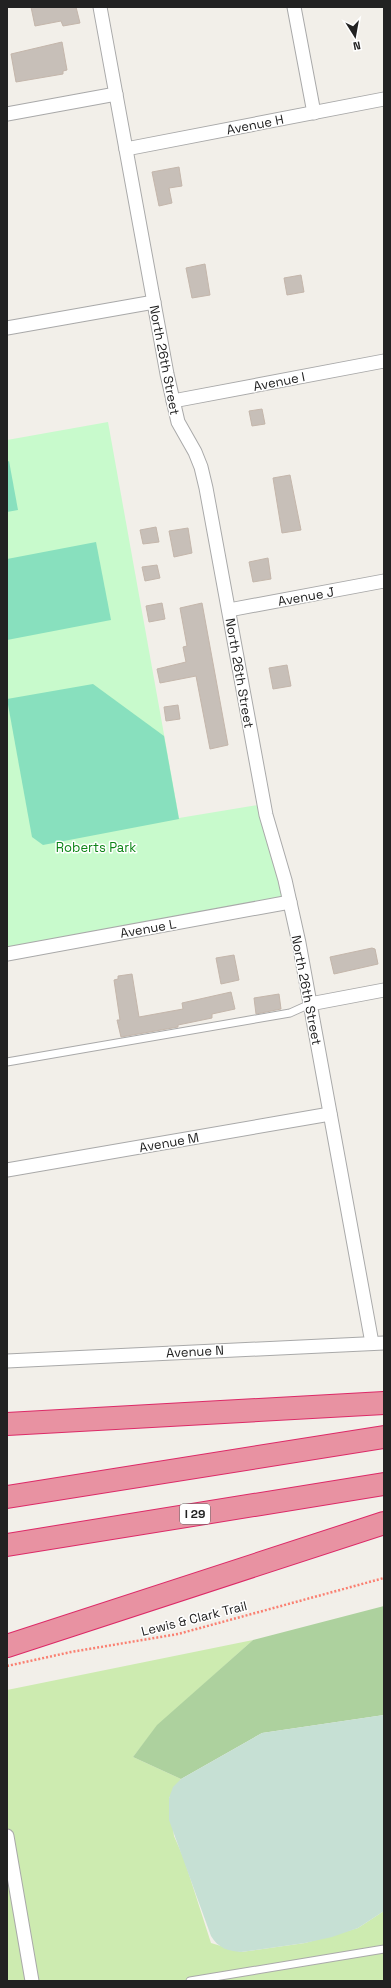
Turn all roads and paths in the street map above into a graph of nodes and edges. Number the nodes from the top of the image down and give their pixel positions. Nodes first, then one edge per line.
1 (100, 7) edge
2 (294, 7) edge
3 (116, 94) junction
4 (384, 99) edge
5 (314, 113) junction
6 (7, 114) edge
7 (126, 149) junction
8 (154, 302) junction
9 (7, 328) edge
10 (384, 361) edge
11 (173, 400) junction
12 (384, 582) edge
13 (228, 610) junction
14 (290, 902) junction
15 (7, 954) edge
16 (384, 990) edge
17 (310, 1004) junction
18 (7, 1062) edge
19 (330, 1114) junction
20 (7, 1170) edge
21 (378, 1343) edge
22 (7, 1361) edge
23 (384, 1403) edge
24 (7, 1424) edge
25 (384, 1437) edge
26 (384, 1484) edge
27 (7, 1497) edge
28 (384, 1523) edge
29 (7, 1545) edge
30 (384, 1578) edge
31 (7, 1646) edge
32 (7, 1666) edge
33 (7, 1836) edge
34 (384, 1949) edge
35 (32, 1981) edge
36 (190, 1981) edge

1 - 3 street, North 26th Street
2 - 5 street
3 - 6 street
3 - 7 street, North 26th Street
4 - 5 street, Avenue H
5 - 7 street, Avenue H
7 - 8 street, North 26th Street
8 - 9 street
8 - 11 street, North 26th Street
10 - 11 street, Avenue I
11 - 13 street, North 26th Street
12 - 13 street, Avenue J
13 - 14 street, North 26th Street
14 - 15 street, Avenue L
14 - 17 street, North 26th Street
16 - 17 street
17 - 18 lane
17 - 19 street, North 26th Street
19 - 20 street, Avenue M
19 - 21 street, North 26th Street
21 - 22 street, Avenue N
23 - 24 highway
25 - 27 highway
26 - 29 highway, I 29
28 - 31 highway
30 - 32 path, Lewis & Clark Trail
33 - 35 street
34 - 36 lane

